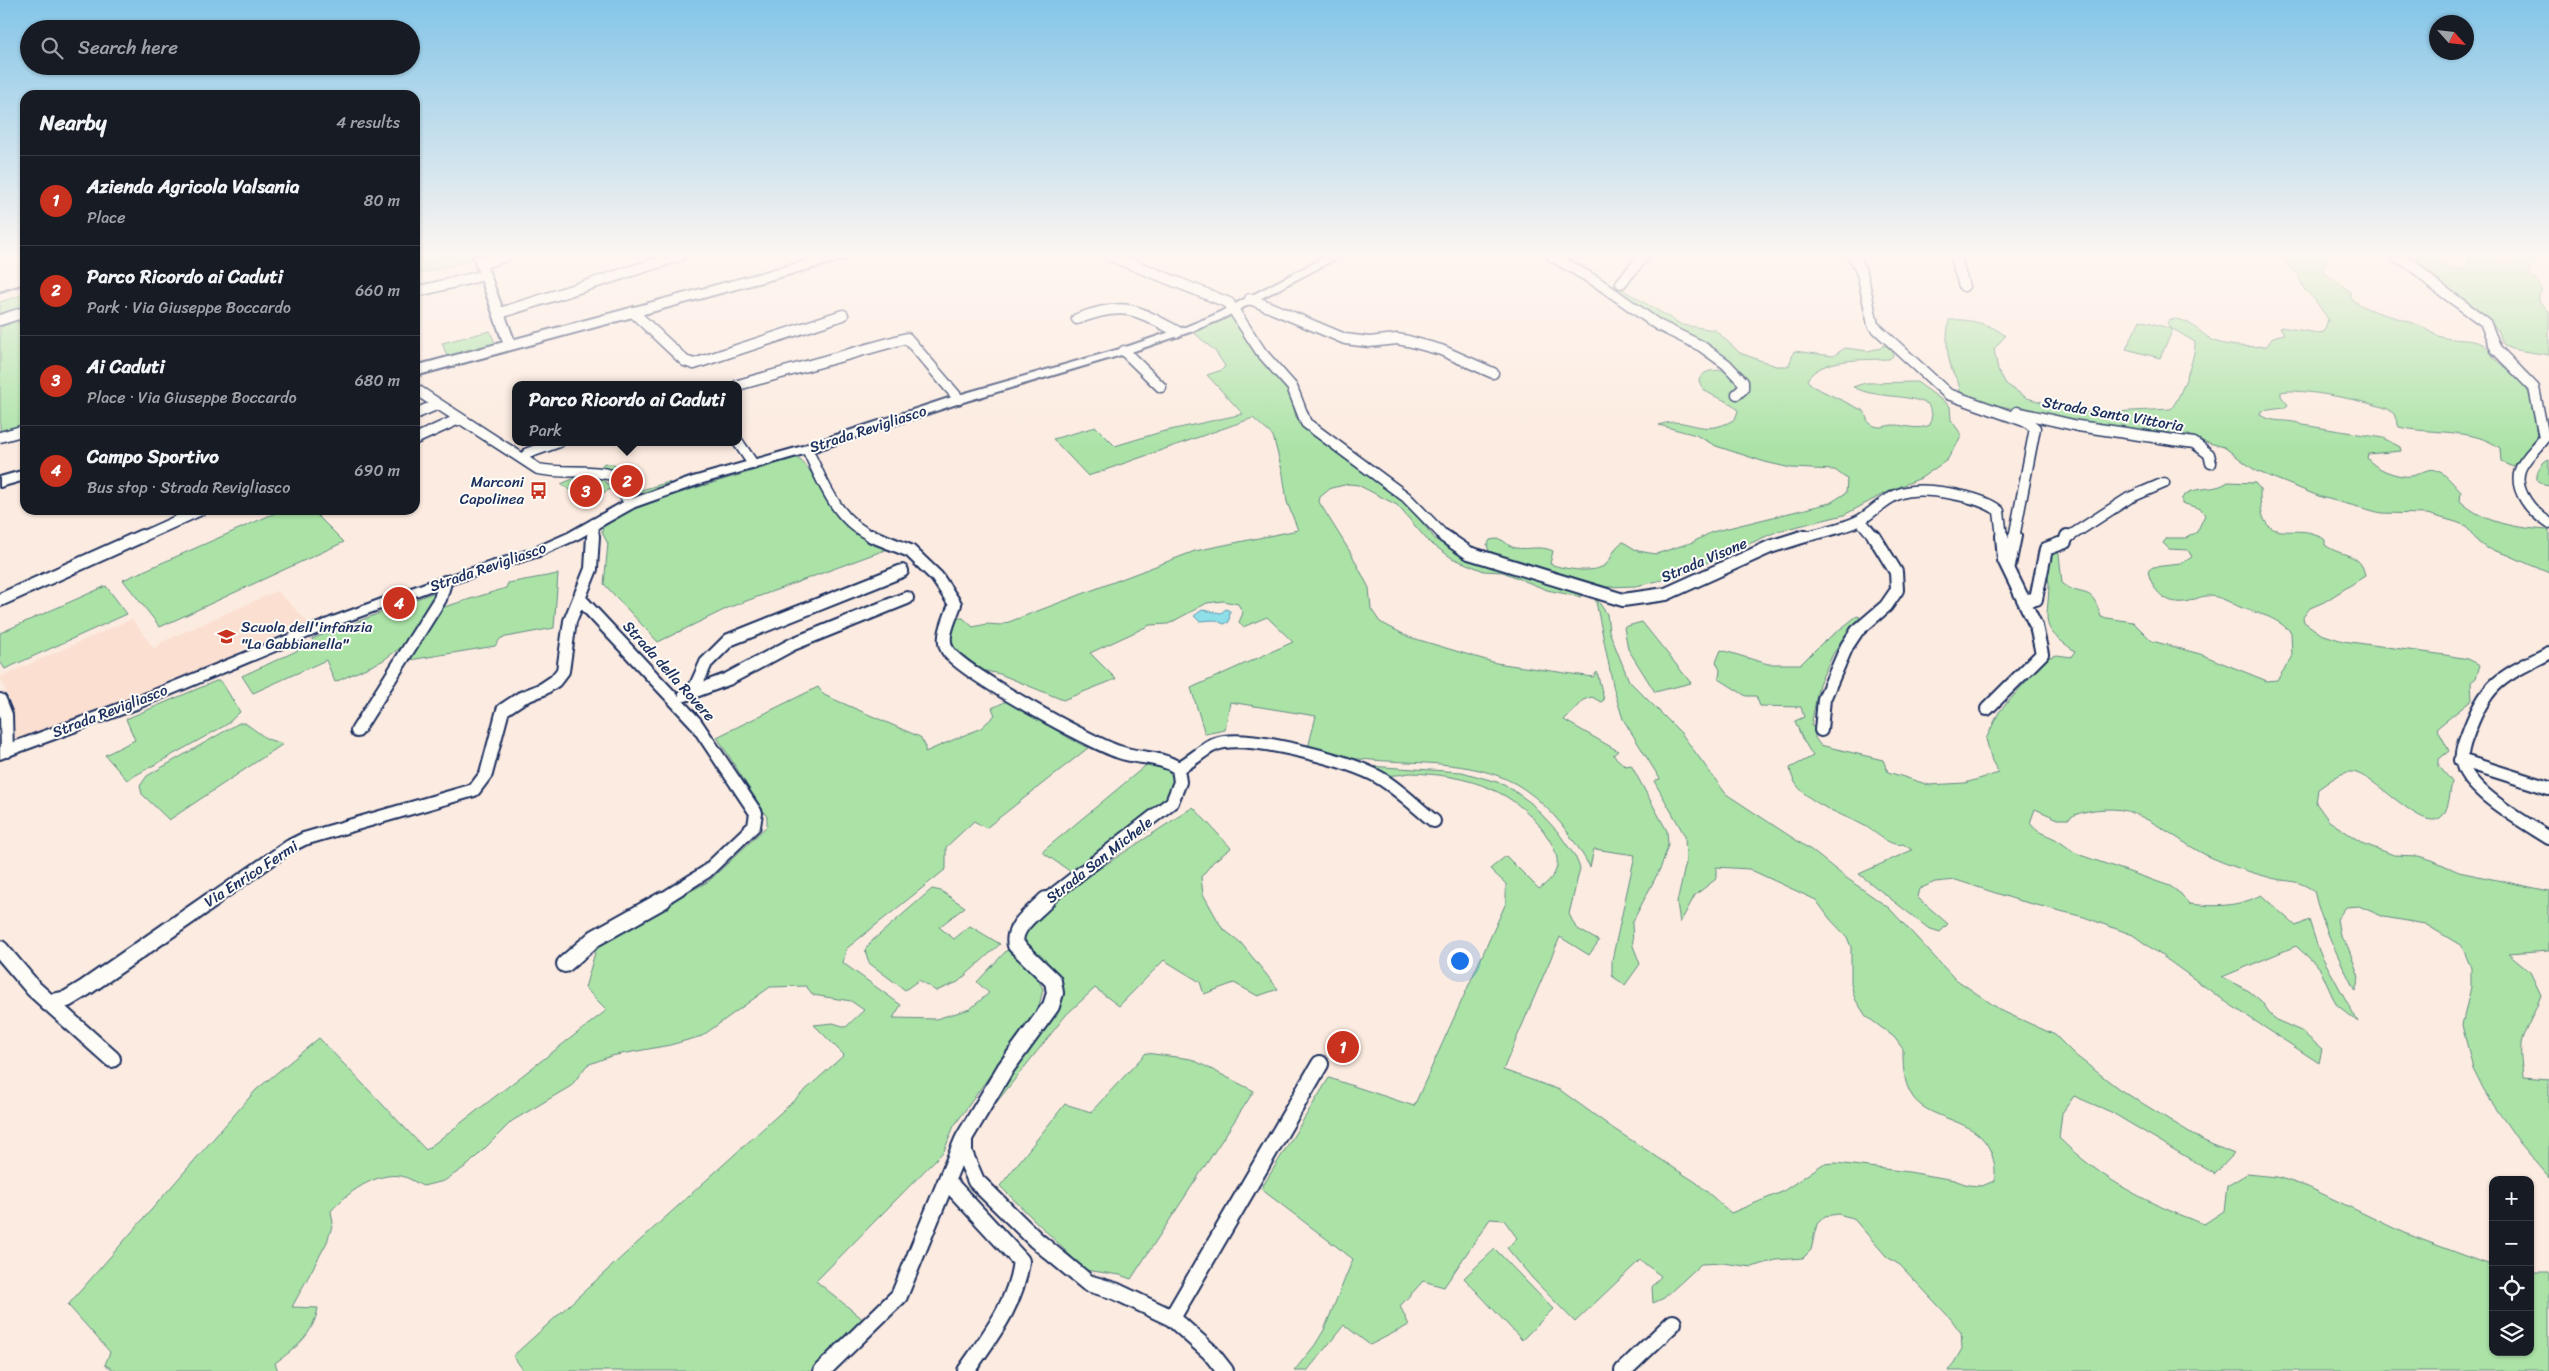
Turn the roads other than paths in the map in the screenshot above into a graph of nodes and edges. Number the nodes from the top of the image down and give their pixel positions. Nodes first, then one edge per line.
1 (502, 320) edge
2 (603, 320) edge
3 (641, 320) edge
4 (828, 320) edge
5 (1153, 320) edge
6 (1211, 320) edge
7 (1244, 320) edge
8 (1300, 320) edge
9 (1651, 320) edge
10 (1871, 320) edge
11 (2482, 320) edge
12 (1178, 332) junction
13 (510, 345) junction
14 (1124, 350) junction
15 (420, 370) edge
16 (1493, 373) dead end
17 (742, 385) edge
18 (1160, 387) dead end
19 (420, 393) edge
20 (1737, 394) dead end
21 (959, 399) junction
22 (1970, 403) junction
23 (436, 404) junction
24 (420, 412) edge
25 (459, 419) junction
26 (20, 431) edge
27 (0, 437) edge
28 (420, 437) edge
29 (548, 446) edge
30 (741, 446) edge
31 (807, 449) junction
32 (528, 453) dead end
33 (2211, 463) dead end
34 (753, 464) junction
35 (20, 476) edge
36 (0, 482) edge
37 (2164, 483) dead end
38 (630, 504) junction
39 (190, 515) edge
40 (1860, 520) junction
41 (2549, 523) edge
42 (594, 524) junction
43 (2008, 570) junction
44 (902, 571) dead end
45 (444, 582) junction
46 (907, 598) dead end
47 (580, 599) junction
48 (0, 600) edge
49 (2024, 600) junction
50 (2549, 653) edge
51 (0, 700) edge
52 (1988, 709) dead end
53 (1822, 730) dead end
54 (3, 731) edge
55 (358, 731) dead end
56 (4, 752) edge
57 (2460, 760) junction
58 (1178, 768) junction
59 (2549, 788) edge
60 (1434, 821) dead end
61 (2549, 838) edge
62 (0, 949) edge
63 (565, 964) dead end
64 (48, 1003) junction
65 (112, 1059) dead end
66 (1320, 1064) dead end
67 (964, 1138) junction
68 (946, 1181) junction
69 (1172, 1318) junction
70 (1673, 1323) dead end
71 (822, 1371) edge
72 (966, 1371) edge
73 (1225, 1371) edge
74 (1623, 1371) edge

1 - 13 street
2 - 13 main road
3 - 4 street
5 - 12 street
6 - 12 street, Strada Revigliasco
7 - 40 street, Strada Visone
8 - 16 street
9 - 20 street
10 - 22 street, Strada Santa Vittoria
11 - 41 street
12 - 14 street, Strada Revigliasco
13 - 15 main road
14 - 18 street
14 - 21 street, Strada Revigliasco
17 - 21 street
19 - 23 street
21 - 31 street, Strada Revigliasco
22 - 33 street, Strada Santa Vittoria
22 - 43 street, Strada Santa Vittoria
23 - 24 street
23 - 25 street
25 - 28 street
25 - 38 street
26 - 27 street
29 - 32 street
30 - 34 street
31 - 34 street, Strada Revigliasco
31 - 58 street
34 - 38 street, Strada Revigliasco
35 - 36 main road
37 - 49 street
38 - 42 street, Strada Revigliasco
39 - 48 street
40 - 43 street, Strada Visone
40 - 53 street
42 - 45 street, Strada Revigliasco
42 - 47 street
43 - 49 street, Strada Visone
44 - 46 street
45 - 55 street
45 - 56 street, Strada Revigliasco
47 - 63 street, Strada della Rovere
47 - 64 street, Via Enrico Fermi
49 - 52 street, Strada Visone
50 - 57 street
51 - 54 street
54 - 56 street
57 - 59 street
57 - 61 street
58 - 60 street
58 - 67 street, Strada San Michele
62 - 64 street
64 - 65 street
66 - 69 street
67 - 68 street, Strada San Michele
67 - 69 street
68 - 71 street, Strada San Michele
68 - 72 street
69 - 73 street
70 - 74 street

